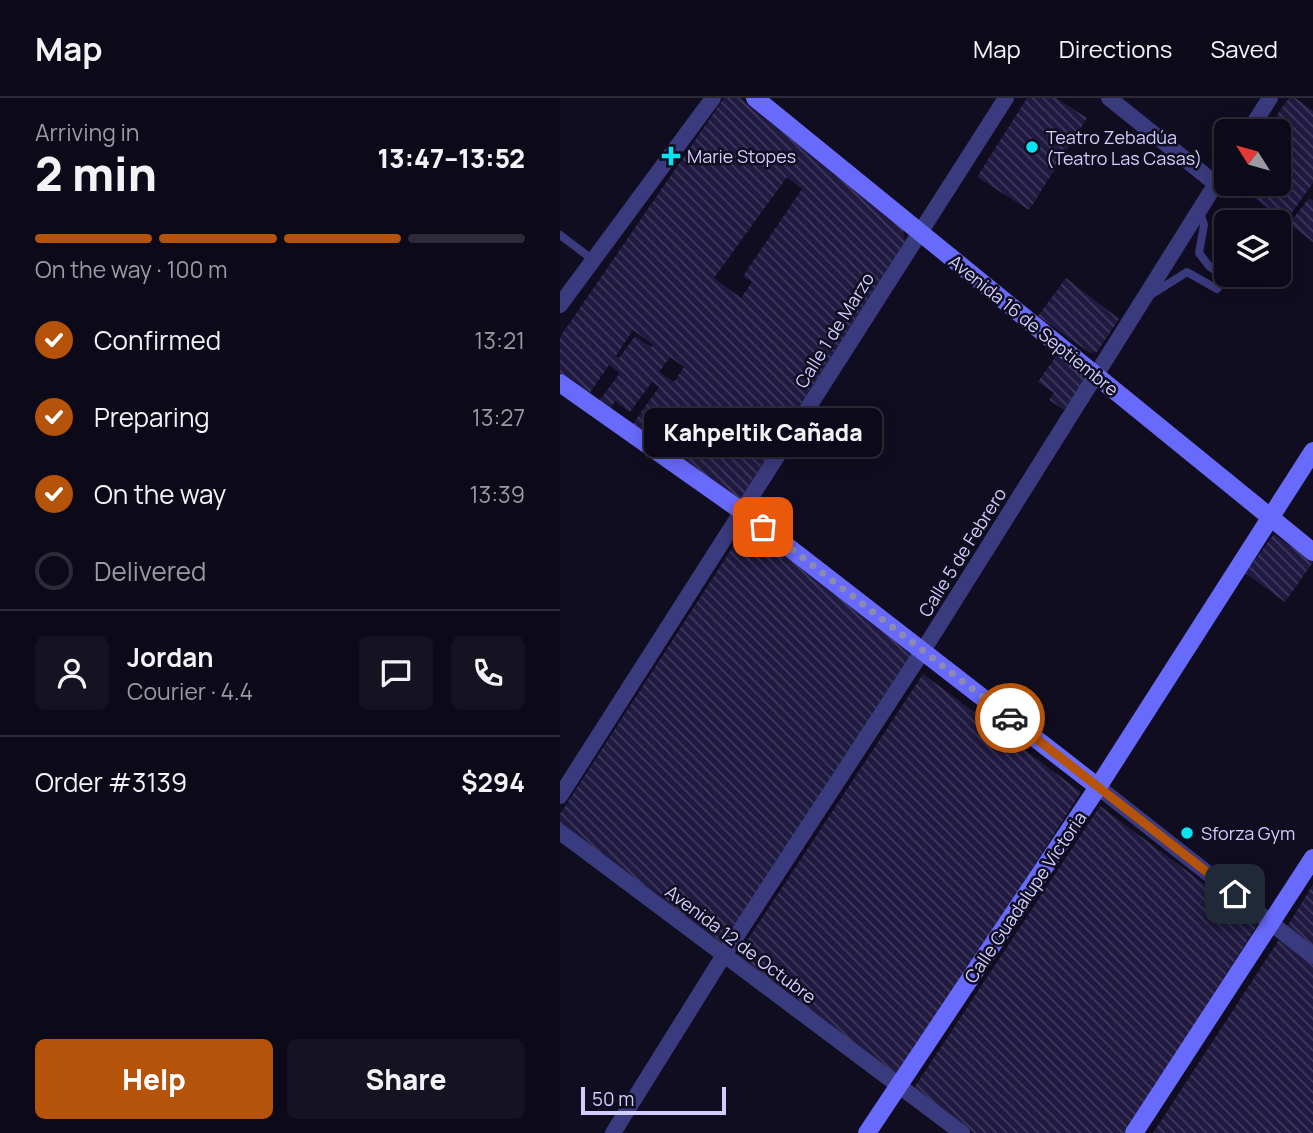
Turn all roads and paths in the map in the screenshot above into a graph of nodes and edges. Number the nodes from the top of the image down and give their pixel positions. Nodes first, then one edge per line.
1 (713, 98) edge
2 (755, 98) edge
3 (1006, 98) edge
4 (1109, 98) edge
5 (1270, 98) edge
6 (1257, 119) edge
7 (1214, 182) edge
8 (1214, 187) edge
9 (1199, 210) junction
10 (918, 232) junction
11 (560, 235) edge
12 (592, 259) junction
13 (1142, 302) junction
14 (560, 305) edge
15 (1096, 373) junction
16 (560, 383) edge
17 (1313, 451) edge
18 (743, 512) junction
19 (1270, 518) junction
20 (1313, 552) edge
21 (924, 649) junction
22 (1098, 788) junction
23 (560, 796) edge
24 (560, 832) edge
25 (1313, 858) edge
26 (1271, 923) junction
27 (724, 955) junction
28 (1313, 956) edge
29 (899, 1086) junction
30 (613, 1133) edge
31 (867, 1133) edge
32 (962, 1133) edge
33 (1134, 1133) edge

1 - 12 street
2 - 10 main road, Avenida 16 de Septiembre
3 - 10 street, Calle 1 de Marzo
4 - 7 street
5 - 6 street
8 - 9 street, Calle 5 de Febrero
9 - 13 street, Calle 5 de Febrero
9 - 13 lane
10 - 15 main road, Avenida 16 de Septiembre
10 - 18 street, Calle 1 de Marzo
11 - 12 lane
12 - 14 street
13 - 15 street, Calle 5 de Febrero
15 - 19 main road, Avenida 16 de Septiembre
15 - 21 street, Calle 5 de Febrero
16 - 18 main road
17 - 19 main road, Calle Guadalupe Victoria
18 - 21 main road
18 - 23 street, Calle 1 de Marzo
19 - 20 main road, Avenida 16 de Septiembre
19 - 22 main road, Calle Guadalupe Victoria
21 - 22 main road
21 - 27 street, Calle 5 de Febrero
22 - 26 street
22 - 29 main road, Calle Guadalupe Victoria
24 - 27 street, Avenida 12 de Octubre
25 - 26 main road
26 - 28 street
26 - 33 main road
27 - 29 street, Avenida 12 de Octubre
27 - 30 street, Calle 5 de Febrero
29 - 31 main road, Calle Guadalupe Victoria
29 - 32 street, Avenida 12 de Octubre

